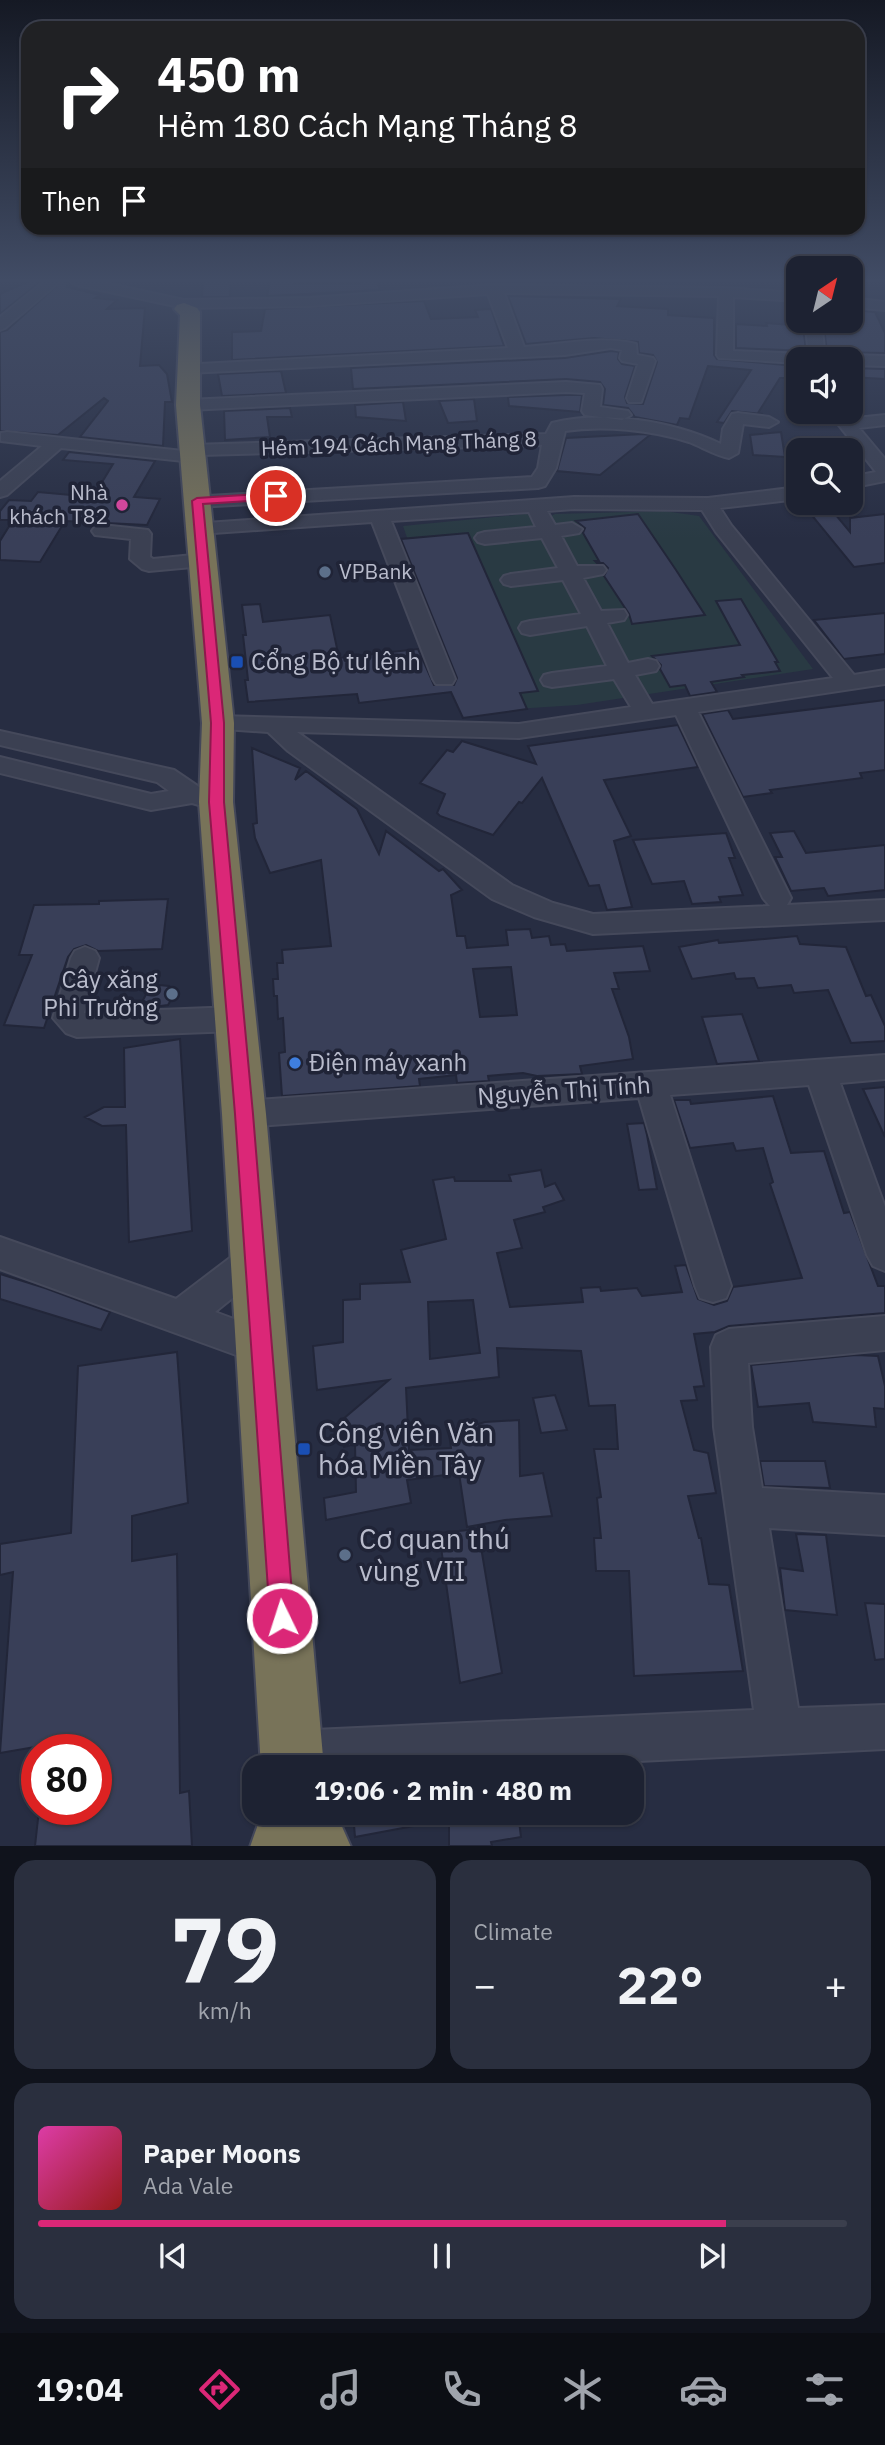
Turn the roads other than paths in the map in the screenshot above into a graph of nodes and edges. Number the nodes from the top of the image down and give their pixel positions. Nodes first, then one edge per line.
1 (187, 367) edge
2 (645, 367) edge
3 (635, 398) dead end
4 (188, 405) junction
5 (629, 419) junction
6 (885, 420) edge
7 (769, 422) dead end
8 (7, 437) dead end
9 (552, 439) junction
10 (58, 442) junction
11 (193, 454) junction
12 (885, 473) edge
13 (863, 479) edge
14 (0, 491) edge
15 (786, 495) edge
16 (708, 504) junction
17 (535, 505) junction
18 (198, 514) junction
19 (379, 516) junction
20 (572, 528) dead end
21 (102, 531) dead end
22 (548, 531) junction
23 (485, 538) dead end
24 (203, 561) junction
25 (596, 570) dead end
26 (570, 573) junction
27 (511, 580) dead end
28 (616, 615) dead end
29 (594, 618) junction
30 (530, 628) dead end
31 (648, 666) dead end
32 (621, 671) junction
33 (885, 677) edge
34 (444, 680) dead end
35 (552, 680) dead end
36 (847, 681) junction
37 (684, 706) junction
38 (645, 712) junction
39 (218, 723) junction
40 (274, 724) junction
41 (0, 738) edge
42 (0, 765) edge
43 (205, 799) junction
44 (777, 898) dead end
45 (885, 910) edge
46 (85, 958) dead end
47 (235, 1019) junction
48 (885, 1067) edge
49 (820, 1072) junction
50 (650, 1084) junction
51 (244, 1114) junction
52 (0, 1253) edge
53 (885, 1255) edge
54 (255, 1259) junction
55 (713, 1286) dead end
56 (181, 1317) junction
57 (885, 1334) edge
58 (261, 1346) junction
59 (746, 1507) junction
60 (885, 1515) edge
61 (885, 1727) edge
62 (779, 1731) junction
63 (293, 1755) edge
64 (572, 1755) edge
65 (287, 1825) edge
66 (310, 1825) edge
67 (282, 1846) edge
68 (319, 1846) edge

1 - 4 highway
2 - 3 street
4 - 5 street
4 - 11 highway
5 - 7 street, Hẻm 194 Cách Mạng Tháng 8
5 - 9 street, Hẻm 194 Cách Mạng Tháng 8
6 - 12 street
8 - 10 street, Hẻm 194 Cách Mạng Tháng 8
9 - 11 street, Hẻm 194 Cách Mạng Tháng 8
9 - 18 street
10 - 11 street, Hẻm 194 Cách Mạng Tháng 8
10 - 14 street
11 - 18 highway
12 - 13 street
15 - 16 street
16 - 17 street
16 - 36 street
17 - 19 street
17 - 22 street
18 - 19 street
18 - 24 highway
19 - 34 street
20 - 22 street
21 - 24 street
22 - 23 street
22 - 26 street
24 - 39 highway
25 - 26 street
26 - 27 street
26 - 29 street
28 - 29 street
29 - 30 street
29 - 32 street
31 - 32 street
32 - 35 street
32 - 38 street
33 - 36 street
36 - 37 street
37 - 38 street
37 - 44 street
38 - 40 street
39 - 40 street
39 - 43 highway
40 - 45 street
41 - 43 street
42 - 43 street
43 - 47 highway
46 - 47 street
47 - 51 highway
48 - 49 street, Nguyễn Thị Tính
49 - 50 street, Nguyễn Thị Tính
49 - 53 street
50 - 51 street, Nguyễn Thị Tính
50 - 55 street
51 - 54 highway
52 - 56 street
54 - 56 street
54 - 58 highway
56 - 58 street
57 - 59 street
58 - 63 highway
59 - 60 street
59 - 62 street
61 - 62 street
62 - 64 street
65 - 67 highway
66 - 68 highway

